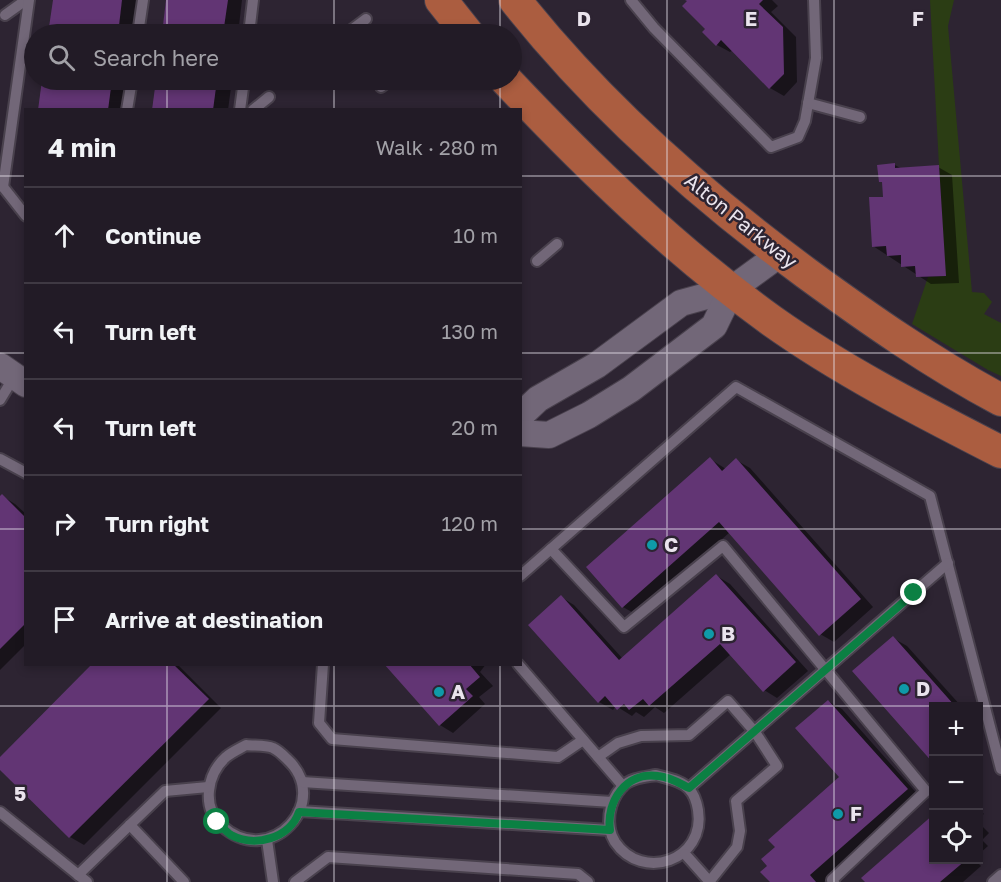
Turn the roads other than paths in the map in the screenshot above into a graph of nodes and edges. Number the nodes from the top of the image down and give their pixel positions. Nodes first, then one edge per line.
1 (28, 0) edge
2 (143, 0) edge
3 (254, 0) edge
4 (441, 0) edge
5 (515, 0) edge
6 (631, 0) edge
7 (814, 0) edge
8 (5, 15) dead end
9 (366, 19) dead end
10 (25, 24) edge
11 (139, 24) edge
12 (250, 24) edge
13 (359, 24) edge
14 (460, 24) edge
15 (24, 28) edge
16 (130, 90) edge
17 (243, 90) edge
18 (516, 90) edge
19 (269, 97) dead end
20 (808, 103) junction
21 (127, 108) edge
22 (240, 108) edge
23 (255, 108) edge
24 (860, 117) dead end
25 (2, 185) edge
26 (24, 213) edge
27 (557, 244) dead end
28 (780, 254) junction
29 (537, 261) dead end
30 (732, 289) junction
31 (13, 375) edge
32 (0, 400) edge
33 (1001, 400) edge
34 (522, 414) edge
35 (522, 433) edge
36 (1001, 452) edge
37 (0, 459) edge
38 (24, 472) edge
39 (551, 549) junction
40 (948, 563) junction
41 (522, 574) edge
42 (323, 666) edge
43 (520, 666) edge
44 (826, 671) junction
45 (755, 732) junction
46 (584, 740) junction
47 (598, 757) junction
48 (1001, 769) edge
49 (302, 782) junction
50 (623, 786) junction
51 (208, 787) junction
52 (689, 788) junction
53 (612, 802) junction
54 (0, 812) edge
55 (299, 812) junction
56 (130, 825) junction
57 (610, 830) junction
58 (267, 840) junction
59 (685, 854) junction
60 (1001, 875) edge
61 (82, 878) edge
62 (184, 882) edge
63 (273, 882) edge
64 (296, 882) edge
65 (588, 882) edge
66 (710, 882) edge
67 (834, 882) edge
68 (993, 882) edge

1 - 8 lane
1 - 10 lane
2 - 11 lane
3 - 12 lane
4 - 14 main road
5 - 28 main road, Alton Parkway
6 - 20 lane
7 - 20 lane
9 - 13 lane
15 - 25 lane
16 - 21 lane
17 - 22 lane
18 - 30 main road
19 - 23 lane
20 - 24 lane
25 - 26 lane
27 - 29 lane
28 - 30 street
28 - 33 main road, Alton Parkway
30 - 34 street
30 - 35 street
30 - 36 main road
31 - 32 lane
37 - 38 lane
39 - 40 lane
39 - 41 lane
39 - 44 lane
40 - 44 lane
40 - 48 lane
42 - 46 lane
43 - 46 lane
44 - 45 lane
44 - 67 lane
45 - 47 lane
45 - 52 lane
45 - 66 lane
46 - 47 lane
47 - 50 lane
49 - 51 lane
49 - 53 lane
49 - 55 lane
50 - 52 lane
50 - 53 lane
51 - 56 lane
51 - 58 lane
52 - 59 lane
53 - 57 lane
54 - 61 lane
55 - 57 lane
55 - 58 lane
56 - 61 lane
56 - 62 lane
57 - 59 lane
58 - 63 lane
59 - 66 lane
60 - 68 lane
64 - 65 lane

